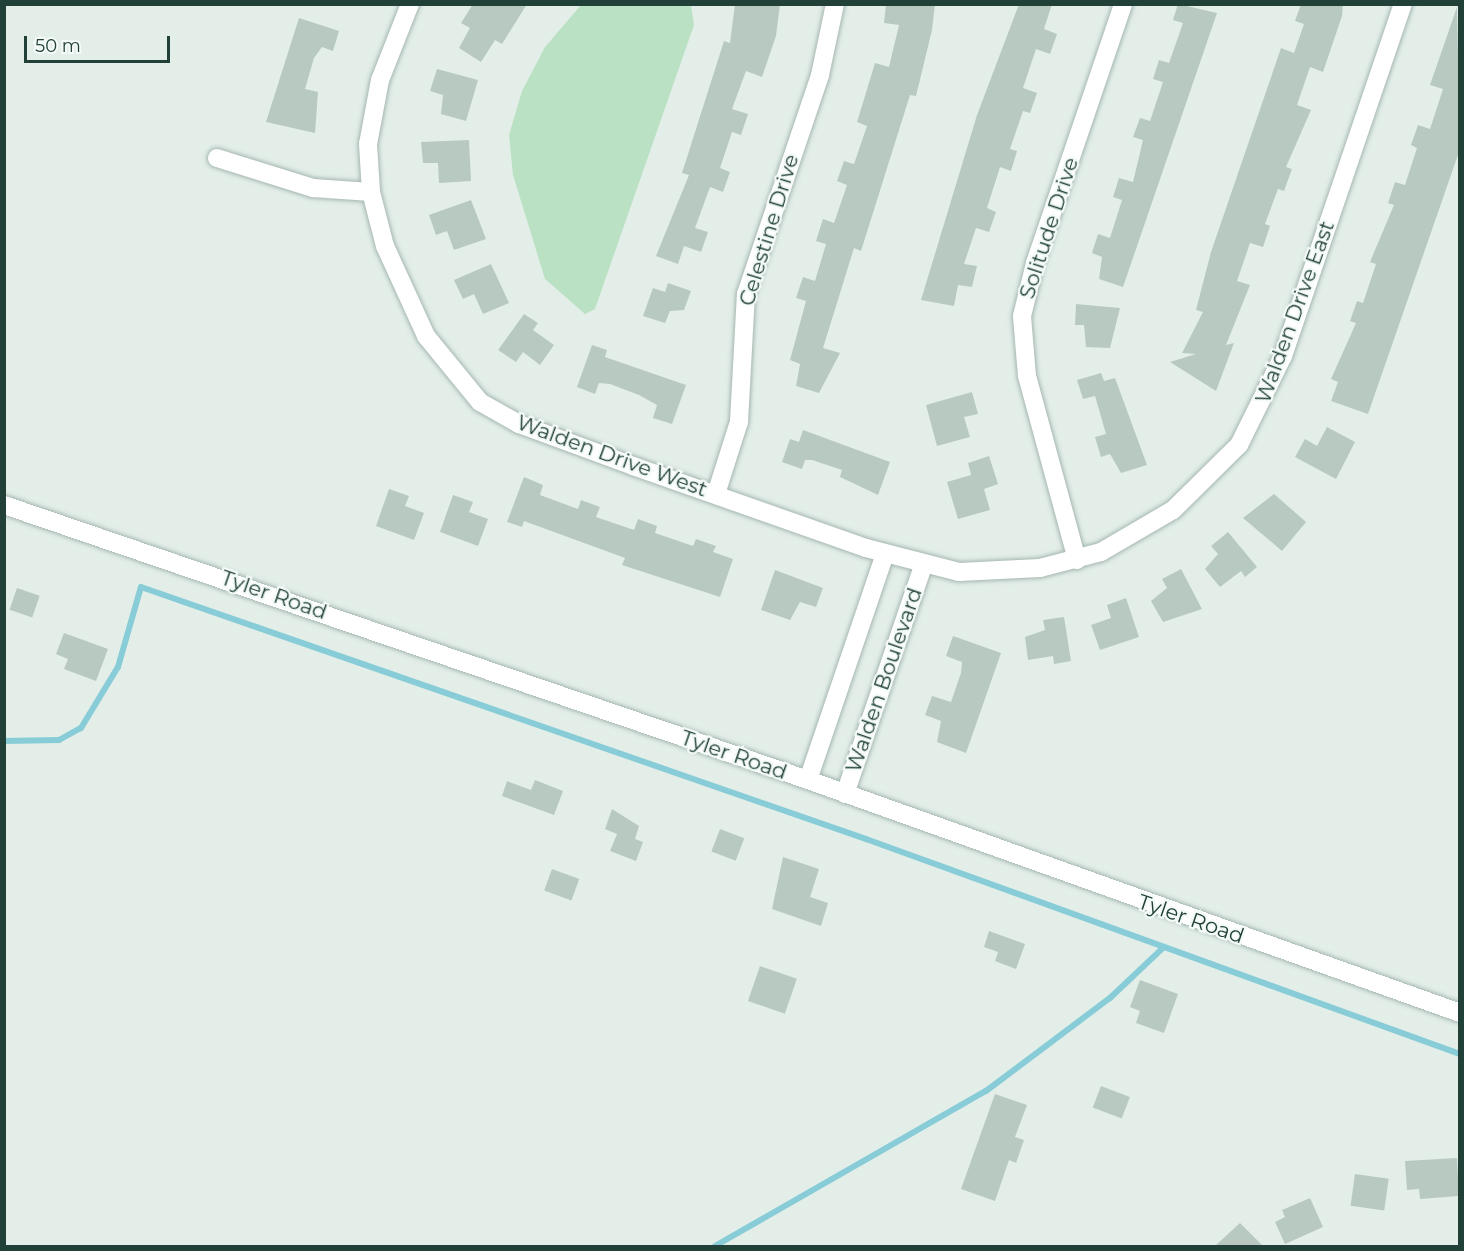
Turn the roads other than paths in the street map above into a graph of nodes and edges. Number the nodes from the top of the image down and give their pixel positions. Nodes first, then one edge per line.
1 (410, 4) edge
2 (835, 4) edge
3 (1123, 4) edge
4 (1403, 4) edge
5 (217, 158) dead end
6 (371, 192) junction
7 (716, 494) junction
8 (4, 505) edge
9 (885, 554) junction
10 (1077, 560) junction
11 (923, 566) junction
12 (808, 780) junction
13 (845, 794) junction
14 (1460, 1013) edge

1 - 6 street, Walden Drive West
2 - 7 street, Celestine Drive
3 - 10 street, Solitude Drive
4 - 10 street, Walden Drive East
5 - 6 street
6 - 7 street, Walden Drive West
7 - 9 street, Walden Drive West
8 - 12 street, Tyler Road
9 - 11 street, Walden Drive East
9 - 12 street, Walden Boulevard
10 - 11 street, Walden Drive East
11 - 13 street, Walden Boulevard
12 - 13 street, Tyler Road
13 - 14 street, Tyler Road

